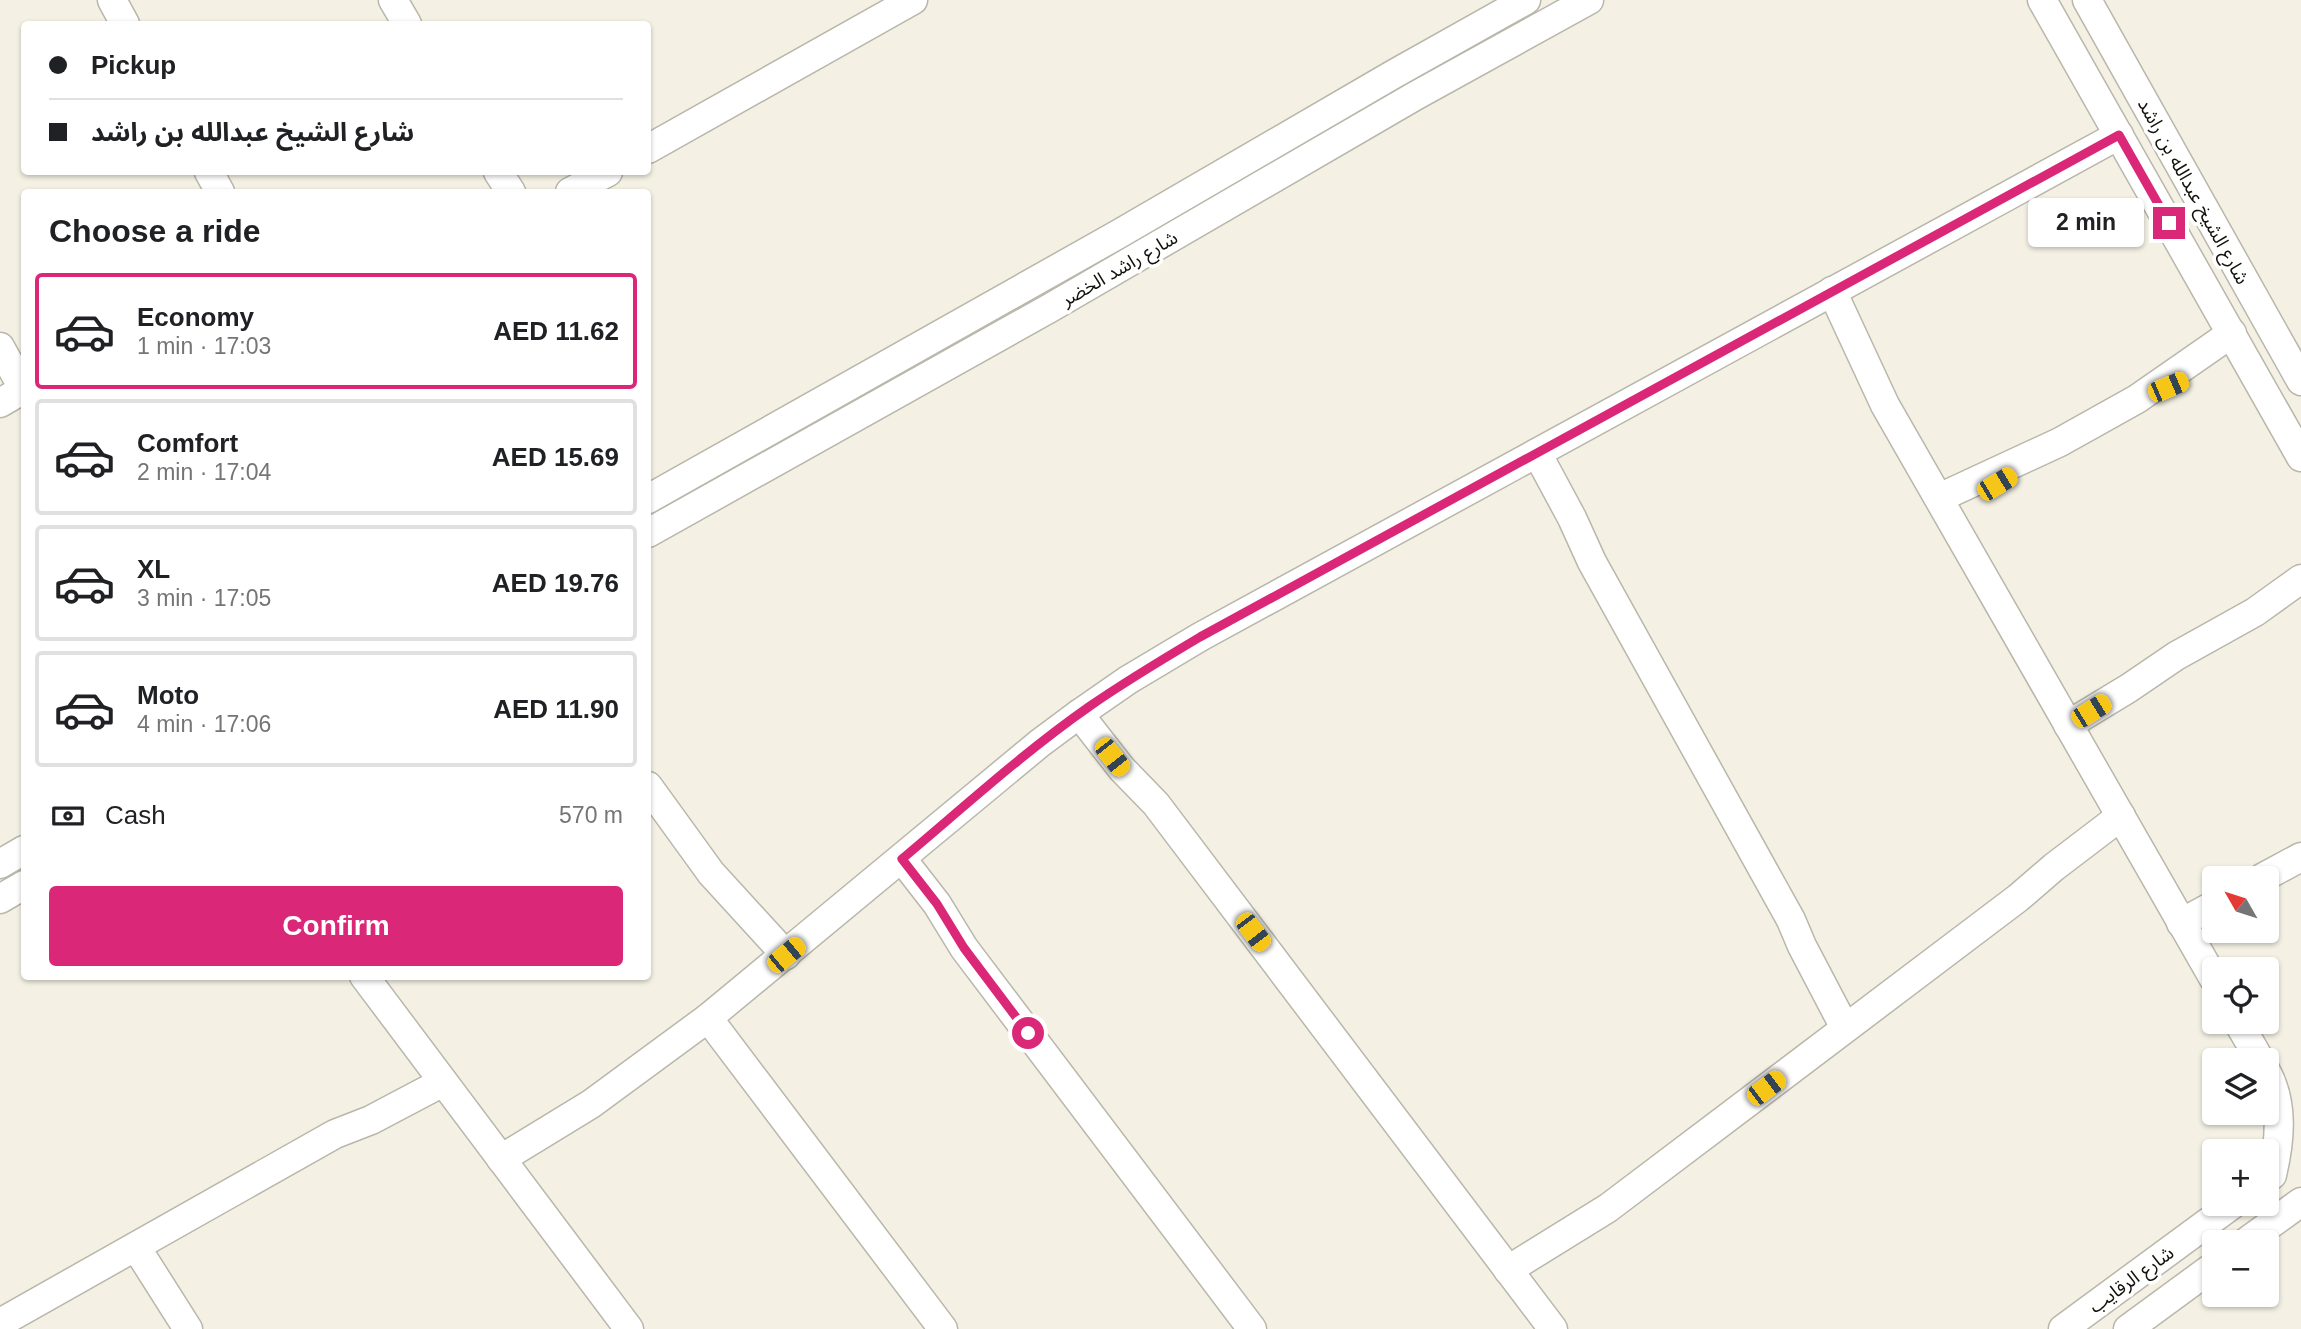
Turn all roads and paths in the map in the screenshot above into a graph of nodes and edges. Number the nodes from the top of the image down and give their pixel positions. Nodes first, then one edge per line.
1 (112, 0) edge
2 (914, 0) edge
3 (1525, 0) edge
4 (1588, 0) edge
5 (2042, 0) edge
6 (2087, 0) edge
7 (123, 21) edge
8 (2119, 135) junction
9 (651, 147) edge
10 (602, 175) edge
11 (576, 189) edge
12 (1823, 297) junction
13 (2238, 344) junction
14 (0, 347) edge
15 (2301, 381) edge
16 (18, 398) edge
17 (0, 422) edge
18 (1530, 457) junction
19 (2301, 457) edge
20 (651, 497) edge
21 (1943, 506) junction
22 (651, 531) edge
23 (2301, 579) edge
24 (2301, 594) edge
25 (2255, 612) junction
26 (1086, 709) junction
27 (2064, 717) junction
28 (651, 790) edge
29 (2125, 823) junction
30 (21, 852) edge
31 (2301, 857) edge
32 (896, 863) junction
33 (0, 864) edge
34 (2279, 869) edge
35 (21, 887) edge
36 (0, 899) edge
37 (2202, 912) edge
38 (2182, 923) junction
39 (2202, 958) edge
40 (779, 961) junction
41 (367, 980) edge
42 (708, 1018) junction
43 (1853, 1023) junction
44 (438, 1075) junction
45 (2279, 1084) edge
46 (2301, 1102) edge
47 (2279, 1119) edge
48 (2279, 1139) edge
49 (2301, 1156) edge
50 (506, 1166) junction
51 (2279, 1171) edge
52 (2301, 1202) edge
53 (2217, 1216) edge
54 (2262, 1230) edge
55 (129, 1251) junction
56 (2202, 1275) edge
57 (1515, 1279) junction
58 (0, 1323) edge
59 (182, 1329) edge
60 (188, 1329) edge
61 (629, 1329) edge
62 (943, 1329) edge
63 (1252, 1329) edge
64 (1553, 1329) edge
65 (2063, 1329) edge
66 (2128, 1329) edge

1 - 7 street
2 - 9 street
3 - 20 street, شارع راشد الخضر
4 - 22 street, شارع راشد الخضر
5 - 8 street, شارع الشيخ عبدالله بن راشد
6 - 15 street, شارع الشيخ عبدالله بن راشد
8 - 12 street
8 - 13 street, شارع الشيخ عبدالله بن راشد
10 - 11 street
12 - 18 street
12 - 21 street
13 - 19 street, شارع الشيخ عبدالله بن راشد
13 - 21 street
14 - 16 street
16 - 17 street
18 - 26 street
18 - 43 street
21 - 27 street
23 - 25 street
24 - 25 street
25 - 27 street
26 - 32 street
26 - 57 street
27 - 29 street
28 - 40 street
29 - 38 street
29 - 43 street
30 - 33 street
31 - 34 street
32 - 40 street
32 - 63 street
35 - 36 street
37 - 38 street
38 - 39 street
40 - 42 street
41 - 44 street
42 - 50 street
42 - 62 street
43 - 57 street
44 - 50 street
44 - 55 street
45 - 46 street
47 - 48 street
49 - 51 street
50 - 61 street
52 - 54 street
53 - 65 street, شارع الرقايب
55 - 58 street
55 - 59 street
55 - 60 street
56 - 66 street, شارع الرقايب
57 - 64 street

